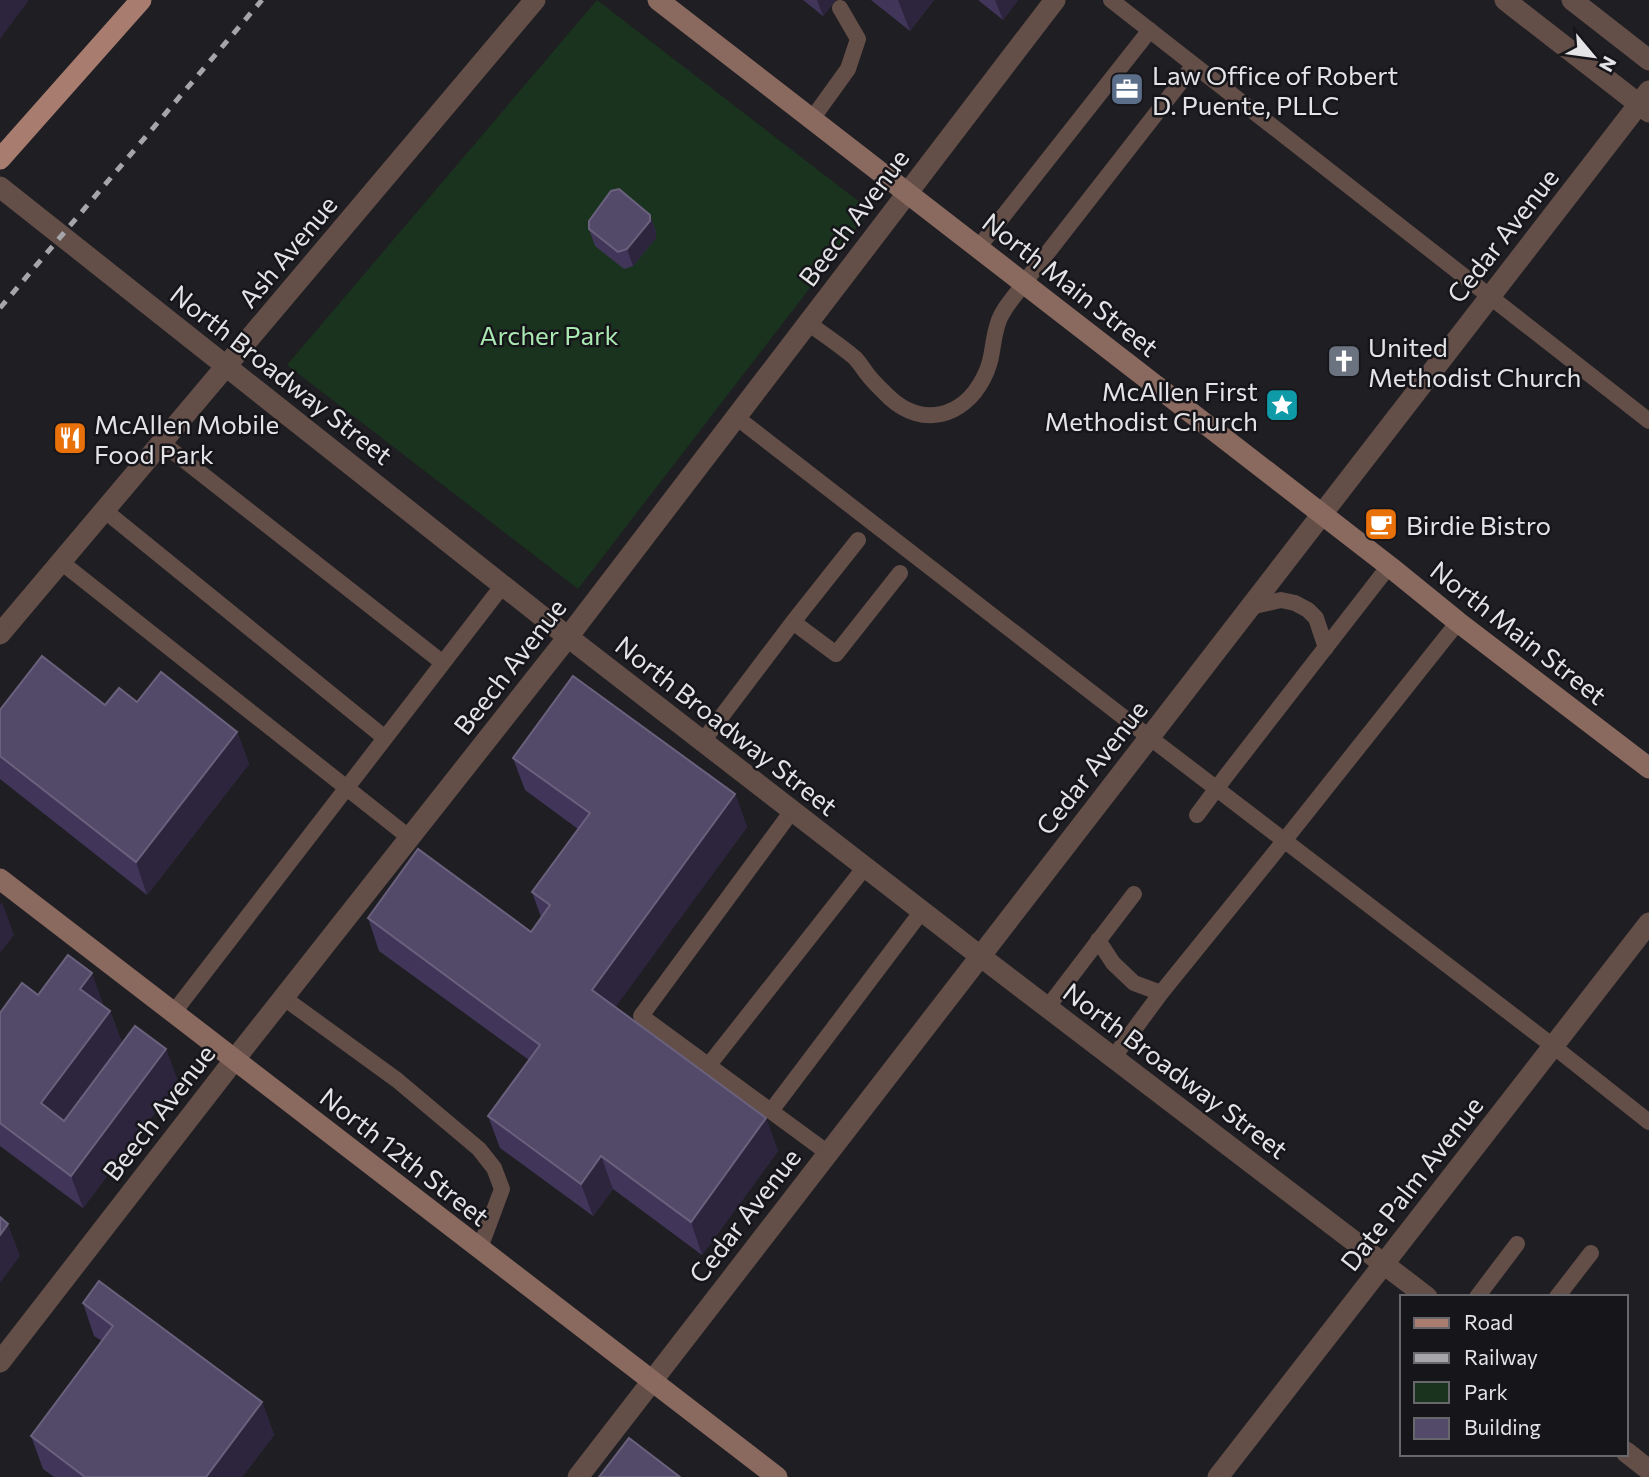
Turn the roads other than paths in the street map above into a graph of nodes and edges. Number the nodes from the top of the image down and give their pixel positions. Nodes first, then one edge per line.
1 (141, 0) edge
2 (535, 0) edge
3 (658, 0) edge
4 (1055, 0) edge
5 (1111, 0) edge
6 (1505, 0) edge
7 (1572, 0) edge
8 (840, 8) dead end
9 (1150, 30) junction
10 (1649, 60) edge
11 (1194, 65) junction
12 (1646, 102) edge
13 (812, 119) junction
14 (0, 159) edge
15 (0, 187) edge
16 (907, 193) junction
17 (978, 248) junction
18 (1024, 283) junction
19 (1489, 297) junction
20 (808, 323) junction
21 (227, 365) junction
22 (736, 417) junction
23 (1649, 421) edge
24 (161, 442) junction
25 (104, 510) junction
26 (1322, 514) junction
27 (858, 540) dead end
28 (61, 562) junction
29 (1390, 566) junction
30 (900, 573) dead end
31 (503, 585) junction
32 (1250, 607) junction
33 (793, 622) junction
34 (1458, 622) junction
35 (0, 634) edge
36 (568, 637) junction
37 (1326, 648) junction
38 (443, 663) junction
39 (1149, 737) junction
40 (385, 738) junction
41 (703, 741) junction
42 (1649, 768) edge
43 (347, 788) junction
44 (1217, 789) junction
45 (792, 811) junction
46 (1198, 815) dead end
47 (410, 838) junction
48 (1284, 840) junction
49 (865, 867) junction
50 (0, 878) edge
51 (1134, 894) dead end
52 (922, 911) junction
53 (1649, 923) edge
54 (1098, 940) junction
55 (980, 956) junction
56 (1161, 993) junction
57 (284, 998) junction
58 (1047, 1008) junction
59 (174, 1012) junction
60 (1553, 1046) junction
61 (1113, 1058) junction
62 (235, 1059) junction
63 (708, 1066) junction
64 (771, 1111) junction
65 (1649, 1122) edge
66 (828, 1153) junction
67 (1517, 1244) dead end
68 (480, 1248) junction
69 (1591, 1252) dead end
70 (1384, 1264) junction
71 (1424, 1295) edge
72 (1479, 1295) edge
73 (1559, 1295) edge
74 (0, 1362) edge
75 (652, 1381) junction
76 (1628, 1454) edge
77 (1649, 1470) edge
78 (578, 1477) edge
79 (777, 1477) edge
80 (1218, 1477) edge

1 - 14 main road
2 - 21 street, Ash Avenue
3 - 13 street, North Main Street
4 - 16 street, Beech Avenue
5 - 9 lane
6 - 12 street
7 - 10 street
8 - 13 lane
9 - 11 lane
9 - 17 lane
11 - 18 lane
11 - 19 lane
12 - 19 street, Cedar Avenue
13 - 16 street, North Main Street
15 - 21 street, North Broadway Street
16 - 17 street, North Main Street
16 - 20 street, Beech Avenue
17 - 18 street, North Main Street
18 - 20 lane
18 - 26 street, North Main Street
19 - 23 lane
19 - 26 street, Cedar Avenue
20 - 22 street, Beech Avenue
21 - 24 street, Ash Avenue
21 - 31 street, North Broadway Street
22 - 36 street, Beech Avenue
22 - 39 lane
24 - 25 street, Ash Avenue
24 - 38 lane
25 - 28 street, Ash Avenue
25 - 40 lane
26 - 29 street, North Main Street
26 - 32 street, Cedar Avenue
27 - 33 lane
28 - 35 street, Ash Avenue
28 - 43 lane
29 - 34 street, North Main Street
29 - 37 lane
30 - 33 lane
31 - 36 street, North Broadway Street
31 - 38 lane
32 - 37 lane
32 - 39 street, Cedar Avenue
33 - 41 lane
34 - 42 street, North Main Street
34 - 48 lane
36 - 41 street, North Broadway Street
36 - 47 street, Beech Avenue
37 - 44 lane
38 - 40 lane
39 - 44 lane
39 - 55 street, Cedar Avenue
40 - 43 lane
41 - 45 street, North Broadway Street
43 - 47 lane
43 - 59 lane
44 - 46 lane
44 - 48 lane
45 - 49 street, North Broadway Street
45 - 63 lane
47 - 57 street, Beech Avenue
48 - 56 lane
48 - 60 lane
49 - 52 street, North Broadway Street
49 - 63 lane
50 - 59 street, North 12th Street
51 - 54 lane
52 - 55 street, North Broadway Street
52 - 64 lane
53 - 60 street, Date Palm Avenue
54 - 56 lane
54 - 58 lane
55 - 58 street, North Broadway Street
55 - 66 street, Cedar Avenue
56 - 61 lane
57 - 62 street, Beech Avenue
57 - 68 lane
58 - 61 street, North Broadway Street
59 - 62 street, North 12th Street
60 - 65 lane
60 - 70 street, Date Palm Avenue
61 - 70 street, North Broadway Street
62 - 68 street, North 12th Street
62 - 74 street, Beech Avenue
63 - 64 lane
64 - 66 lane
66 - 75 street, Cedar Avenue
67 - 72 lane
68 - 75 street, North 12th Street
69 - 73 lane
70 - 71 street, North Broadway Street
70 - 80 street, Date Palm Avenue
75 - 78 street, Cedar Avenue
75 - 79 street, North 12th Street
76 - 77 street

